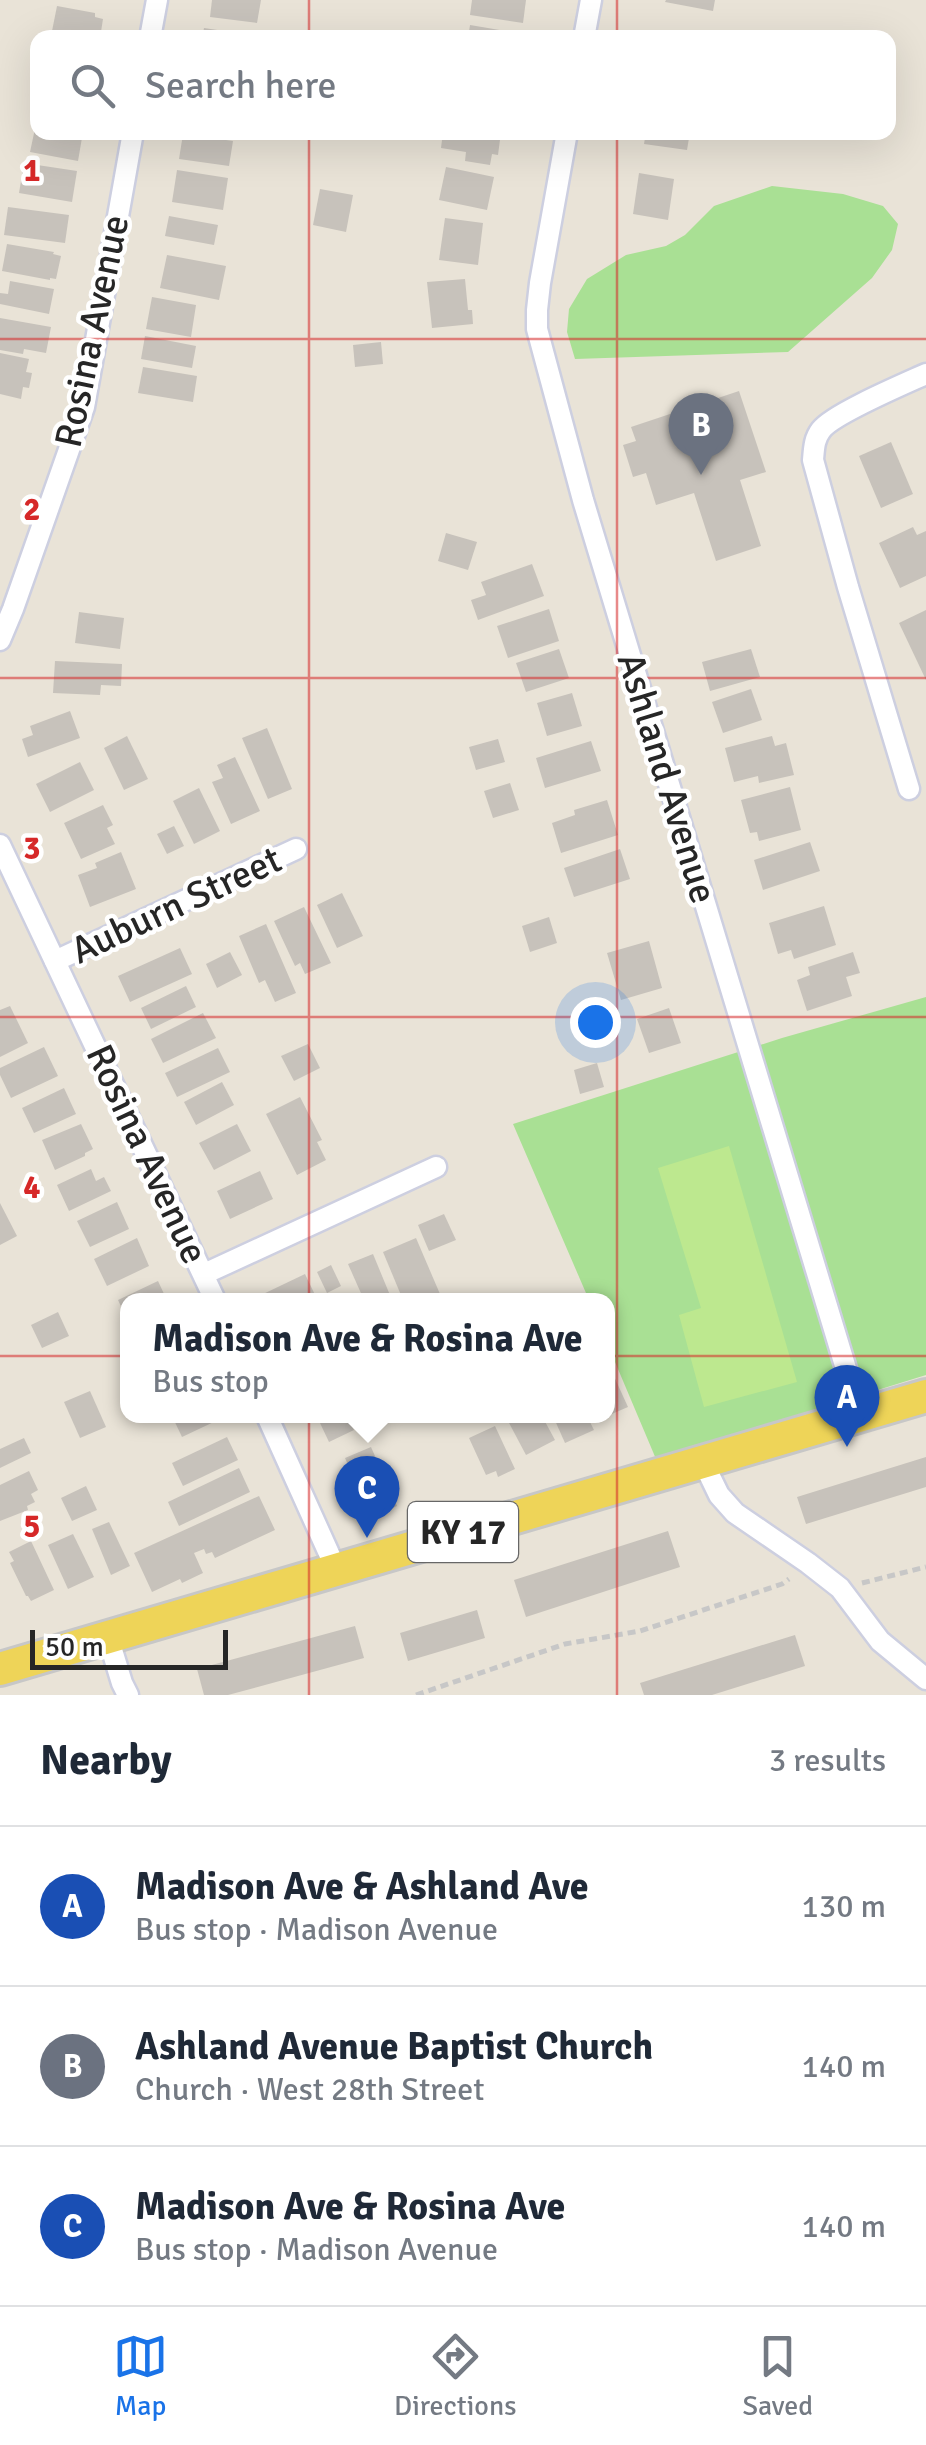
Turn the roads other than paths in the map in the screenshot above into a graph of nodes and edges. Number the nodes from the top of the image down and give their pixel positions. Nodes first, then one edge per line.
1 (157, 0) edge
2 (591, 0) edge
3 (151, 30) edge
4 (585, 30) edge
5 (132, 140) edge
6 (566, 140) edge
7 (926, 374) edge
8 (0, 640) edge
9 (908, 789) dead end
10 (0, 846) edge
11 (296, 850) dead end
12 (56, 961) junction
13 (436, 1168) dead end
14 (204, 1274) junction
15 (213, 1293) edge
16 (926, 1396) edge
17 (860, 1415) junction
18 (270, 1423) edge
19 (703, 1462) junction
20 (336, 1569) junction
21 (108, 1637) junction
22 (0, 1669) edge
23 (926, 1679) edge
24 (128, 1695) edge

1 - 3 street
2 - 4 street
5 - 8 street, Rosina Avenue
6 - 17 street, Ashland Avenue
7 - 9 street
10 - 12 street, Rosina Avenue
11 - 12 street, Auburn Street
12 - 14 street, Rosina Avenue
13 - 14 street
14 - 15 street, Rosina Avenue
16 - 17 main road, KY 17
17 - 19 main road, KY 17
18 - 20 street
19 - 20 main road, KY 17
19 - 23 street
20 - 21 main road, KY 17
21 - 22 main road, KY 17
21 - 24 street

